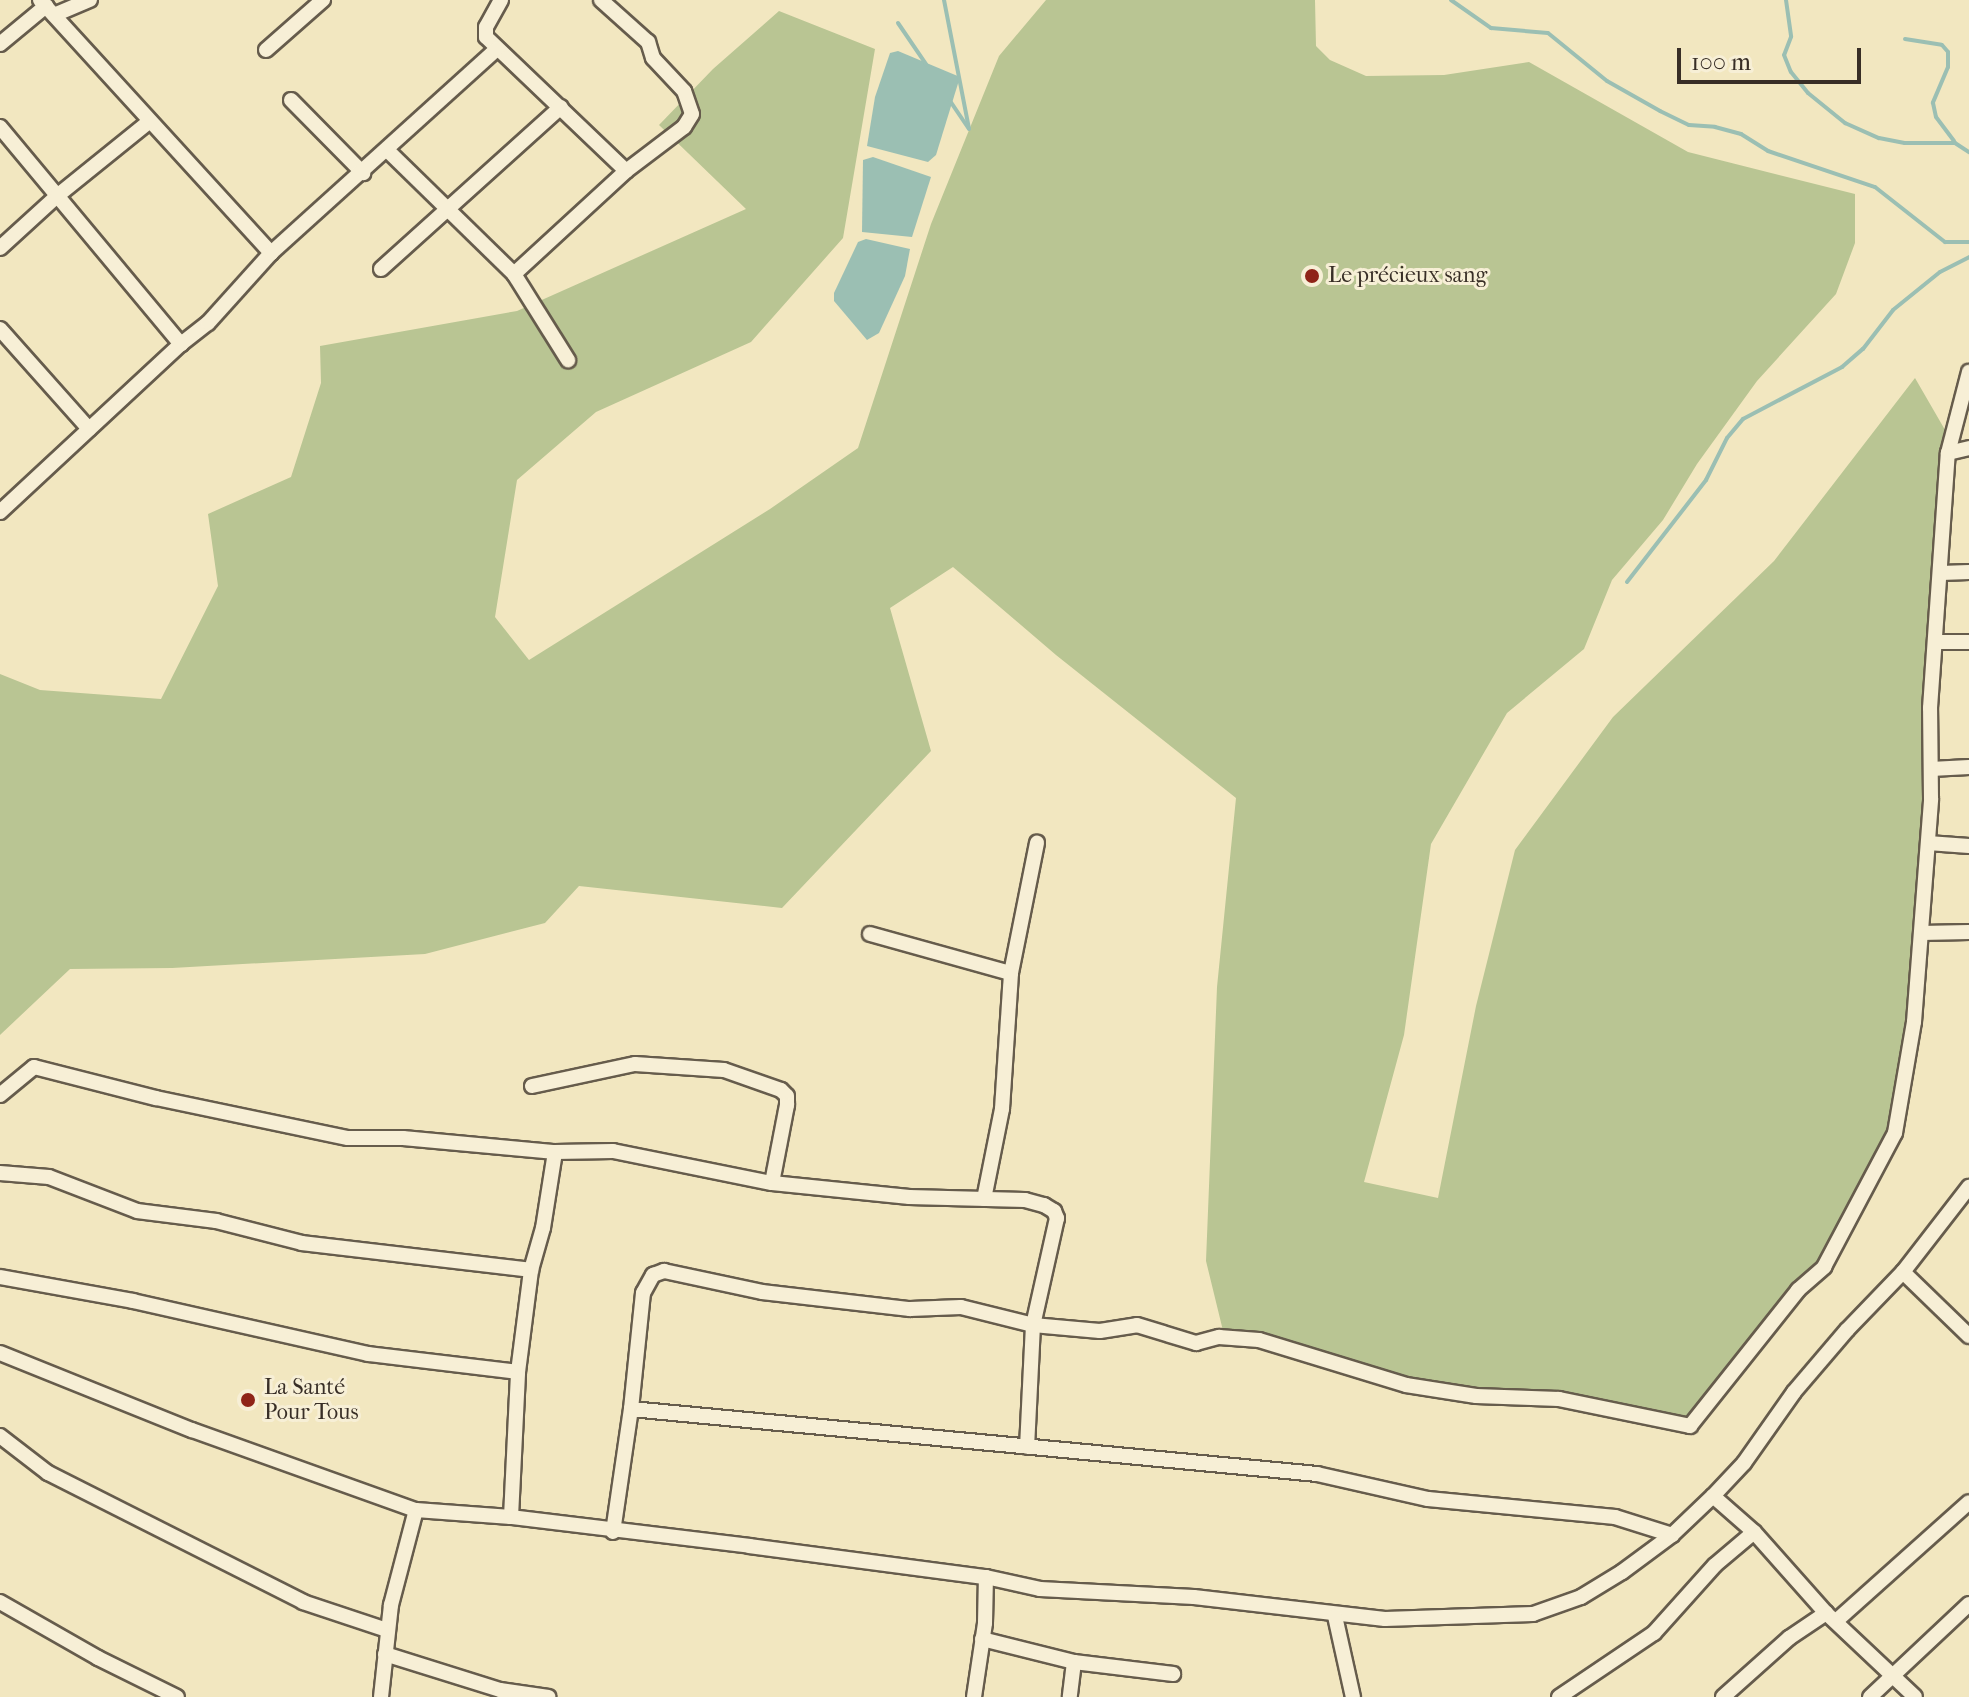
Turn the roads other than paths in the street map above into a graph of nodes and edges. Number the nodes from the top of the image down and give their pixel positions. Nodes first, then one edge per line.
1 (90, 0) edge
2 (323, 0) edge
3 (501, 0) edge
4 (601, 0) edge
5 (47, 7) edge
6 (0, 44) edge
7 (497, 49) junction
8 (266, 50) dead end
9 (291, 100) dead end
10 (561, 107) junction
11 (150, 121) junction
12 (0, 127) edge
13 (388, 151) junction
14 (626, 171) junction
15 (363, 173) junction
16 (57, 196) junction
17 (446, 208) junction
18 (0, 248) edge
19 (271, 253) junction
20 (381, 269) dead end
21 (514, 274) junction
22 (0, 329) edge
23 (181, 344) junction
24 (568, 360) dead end
25 (1969, 372) edge
26 (89, 429) junction
27 (1969, 448) edge
28 (1948, 453) junction
29 (0, 512) edge
30 (1969, 572) edge
31 (1941, 573) junction
32 (1935, 642) junction
33 (1969, 642) edge
34 (1969, 767) edge
35 (1931, 769) junction
36 (1037, 843) dead end
37 (1928, 843) junction
38 (1969, 846) edge
39 (1969, 932) edge
40 (1921, 933) junction
41 (870, 934) dead end
42 (1011, 973) junction
43 (532, 1086) dead end
44 (0, 1095) edge
45 (555, 1152) junction
46 (0, 1173) edge
47 (772, 1183) junction
48 (1969, 1187) edge
49 (984, 1199) junction
50 (531, 1270) junction
51 (1903, 1272) junction
52 (0, 1277) edge
53 (1033, 1325) junction
54 (1969, 1336) edge
55 (0, 1353) edge
56 (518, 1372) junction
57 (631, 1409) junction
58 (0, 1436) edge
59 (1027, 1447) junction
60 (1713, 1496) junction
61 (1969, 1502) edge
62 (416, 1510) junction
63 (511, 1517) junction
64 (613, 1532) junction
65 (1754, 1532) junction
66 (1672, 1535) junction
67 (986, 1577) junction
68 (0, 1602) edge
69 (1969, 1604) edge
70 (1335, 1616) junction
71 (1831, 1617) junction
72 (387, 1630) junction
73 (982, 1639) junction
74 (385, 1654) junction
75 (1074, 1662) junction
76 (1173, 1674) dead end
77 (1893, 1677) junction
78 (177, 1697) edge
79 (381, 1697) edge
80 (549, 1697) edge
81 (974, 1697) edge
82 (1070, 1697) edge
83 (1353, 1697) edge
84 (1559, 1697) edge
85 (1723, 1697) edge
86 (1870, 1697) edge
87 (1915, 1697) edge

1 - 5 street
2 - 8 street
3 - 7 street
4 - 14 street
5 - 6 street
5 - 11 street
7 - 10 street
7 - 13 street
9 - 15 street
10 - 14 street
10 - 17 street
11 - 16 street
11 - 19 street
12 - 16 street
13 - 15 street
13 - 17 street
14 - 21 street
15 - 19 street
16 - 18 street
16 - 23 street
17 - 20 street
17 - 21 street
19 - 23 street
21 - 24 street
22 - 26 street
23 - 26 street
25 - 28 street
26 - 29 street
27 - 28 street
28 - 31 street
30 - 31 street
31 - 32 street
32 - 33 street
32 - 35 street
34 - 35 street
35 - 37 street
36 - 42 street
37 - 38 street
37 - 40 street
39 - 40 street
40 - 53 street
41 - 42 street
42 - 49 street
43 - 47 street
44 - 45 street
45 - 47 street
45 - 50 street
46 - 50 street
47 - 49 street
48 - 51 street
49 - 53 street
50 - 56 street
51 - 54 street
51 - 60 street
52 - 56 street
53 - 57 street
53 - 59 street
55 - 62 street
56 - 63 street
57 - 59 street
57 - 64 street
58 - 72 street
59 - 66 street
60 - 65 street
60 - 66 street
61 - 71 street
62 - 63 street
62 - 72 street
63 - 64 street
64 - 67 street
65 - 71 street
65 - 84 street
66 - 70 street
67 - 70 street
67 - 73 street
68 - 78 street
69 - 77 street
70 - 83 street
71 - 77 street
71 - 85 street
72 - 74 street
73 - 75 street
73 - 81 street
74 - 79 street
74 - 80 street
75 - 76 street
75 - 82 street
77 - 86 street
77 - 87 street

